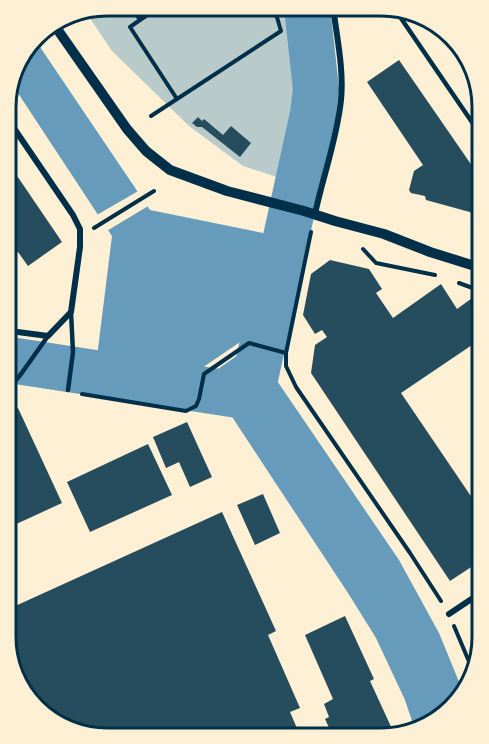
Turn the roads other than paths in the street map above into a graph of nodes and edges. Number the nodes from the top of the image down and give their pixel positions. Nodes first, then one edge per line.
1 (334, 16) edge
2 (402, 19) edge
3 (59, 31) edge
4 (472, 122) edge
5 (16, 131) edge
6 (315, 214) junction
7 (472, 265) edge
8 (70, 312) junction
9 (16, 332) edge
10 (48, 336) junction
11 (16, 380) edge
12 (68, 390) road end
13 (472, 599) edge
14 (449, 614) road end

1 - 6 street
2 - 4 lane
3 - 6 street
5 - 8 street
6 - 7 street
8 - 10 street
8 - 12 lane
9 - 10 street
10 - 11 lane
13 - 14 street

